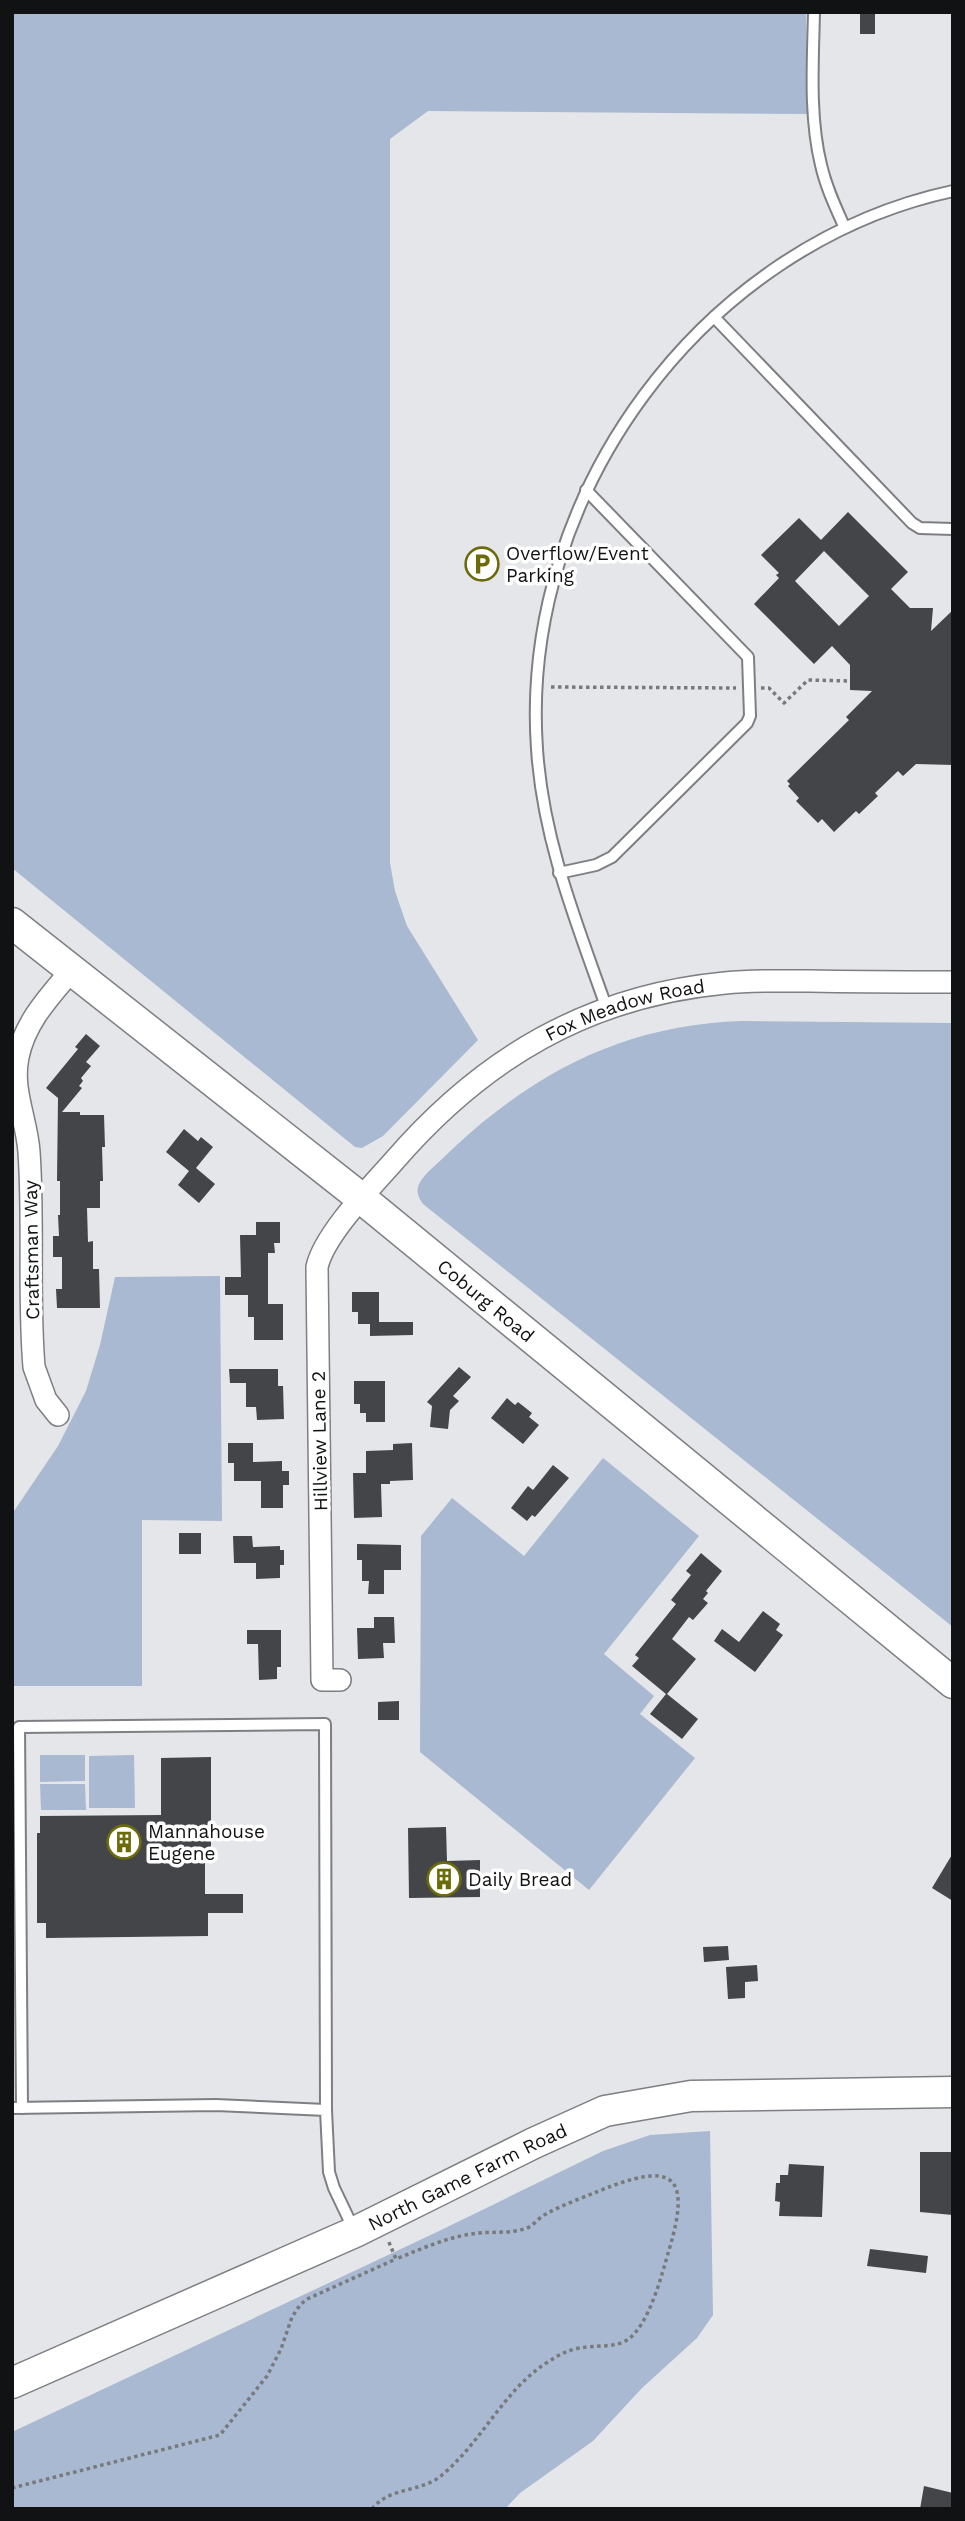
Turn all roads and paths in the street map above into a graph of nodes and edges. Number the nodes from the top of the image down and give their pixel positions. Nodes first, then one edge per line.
1 (814, 12) edge
2 (953, 191) edge
3 (844, 226) junction
4 (714, 317) junction
5 (586, 490) junction
6 (953, 529) edge
7 (850, 681) dead end
8 (538, 686) junction
9 (750, 688) junction
10 (559, 873) junction
11 (12, 923) edge
12 (71, 971) junction
13 (953, 982) edge
14 (607, 1009) junction
15 (361, 1198) junction
16 (58, 1415) dead end
17 (340, 1680) dead end
18 (953, 1684) edge
19 (953, 2092) edge
20 (17, 2108) edge
21 (326, 2110) junction
22 (367, 2226) junction
23 (396, 2259) junction
24 (12, 2384) edge
25 (12, 2488) edge
26 (372, 2509) edge

1 - 3 lane
2 - 3 lane
3 - 4 lane
4 - 5 lane
4 - 6 lane
5 - 8 lane
5 - 9 lane
7 - 9 path
8 - 9 path
8 - 10 lane
9 - 10 lane
10 - 14 lane
11 - 12 main road, Coburg Road
12 - 15 main road, Coburg Road
12 - 16 street, Craftsman Way
13 - 14 street, Fox Meadow Road
14 - 15 street, Fox Meadow Road
15 - 17 street, Hillview Lane 2
15 - 18 main road, Coburg Road
19 - 22 main road, North Game Farm Road
20 - 21 lane
20 - 21 lane
21 - 22 lane
22 - 23 path
22 - 24 main road, North Game Farm Road
23 - 25 path
23 - 26 path

